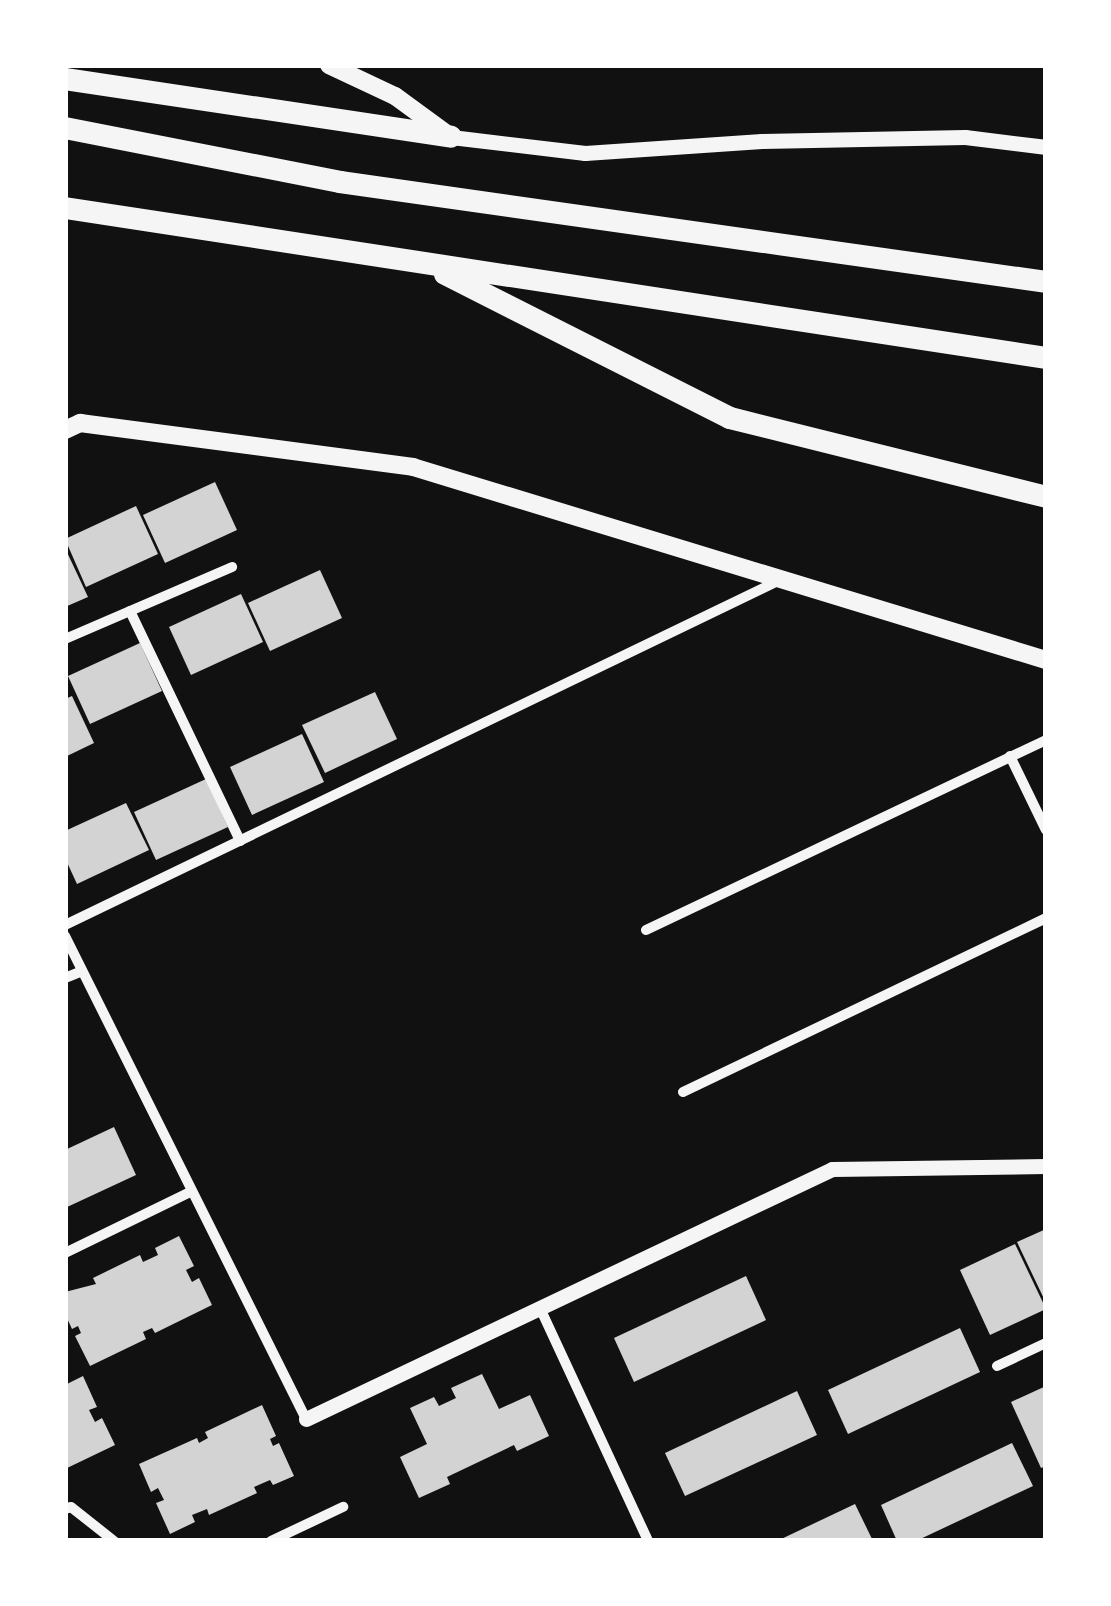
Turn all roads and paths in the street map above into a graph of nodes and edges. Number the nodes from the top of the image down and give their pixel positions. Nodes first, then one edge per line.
1 (329, 65) edge
2 (65, 79) edge
3 (65, 128) edge
4 (452, 137) junction
5 (1046, 147) edge
6 (65, 208) edge
7 (65, 224) edge
8 (145, 224) junction
9 (429, 266) junction
10 (1046, 282) edge
11 (1046, 358) edge
12 (65, 430) edge
13 (1046, 497) edge
14 (232, 567) dead end
15 (778, 581) junction
16 (130, 611) junction
17 (65, 639) edge
18 (1046, 660) edge
19 (1046, 740) edge
20 (1010, 756) junction
21 (1046, 830) edge
22 (240, 841) junction
23 (1046, 918) edge
24 (65, 925) edge
25 (646, 930) dead end
26 (65, 936) edge
27 (82, 970) junction
28 (65, 978) edge
29 (682, 1092) dead end
30 (1046, 1166) edge
31 (192, 1191) junction
32 (65, 1253) edge
33 (540, 1308) junction
34 (1046, 1343) edge
35 (997, 1366) dead end
36 (306, 1419) joint
37 (343, 1507) dead end
38 (65, 1509) edge
39 (114, 1541) edge
40 (270, 1541) edge
41 (648, 1541) edge

1 - 4 main road
2 - 4 highway
3 - 10 highway
4 - 5 street
6 - 8 highway
7 - 8 highway
8 - 9 highway
9 - 11 highway
9 - 13 highway
12 - 15 main road
14 - 16 street
15 - 18 main road
15 - 22 street
16 - 17 street
16 - 22 street
19 - 20 street
20 - 21 street
20 - 25 street
22 - 24 street
23 - 29 street
26 - 27 street
27 - 28 street
27 - 31 street
30 - 33 street
31 - 32 street
31 - 36 street
33 - 36 street
33 - 41 street
34 - 35 street
37 - 40 street
38 - 39 street

